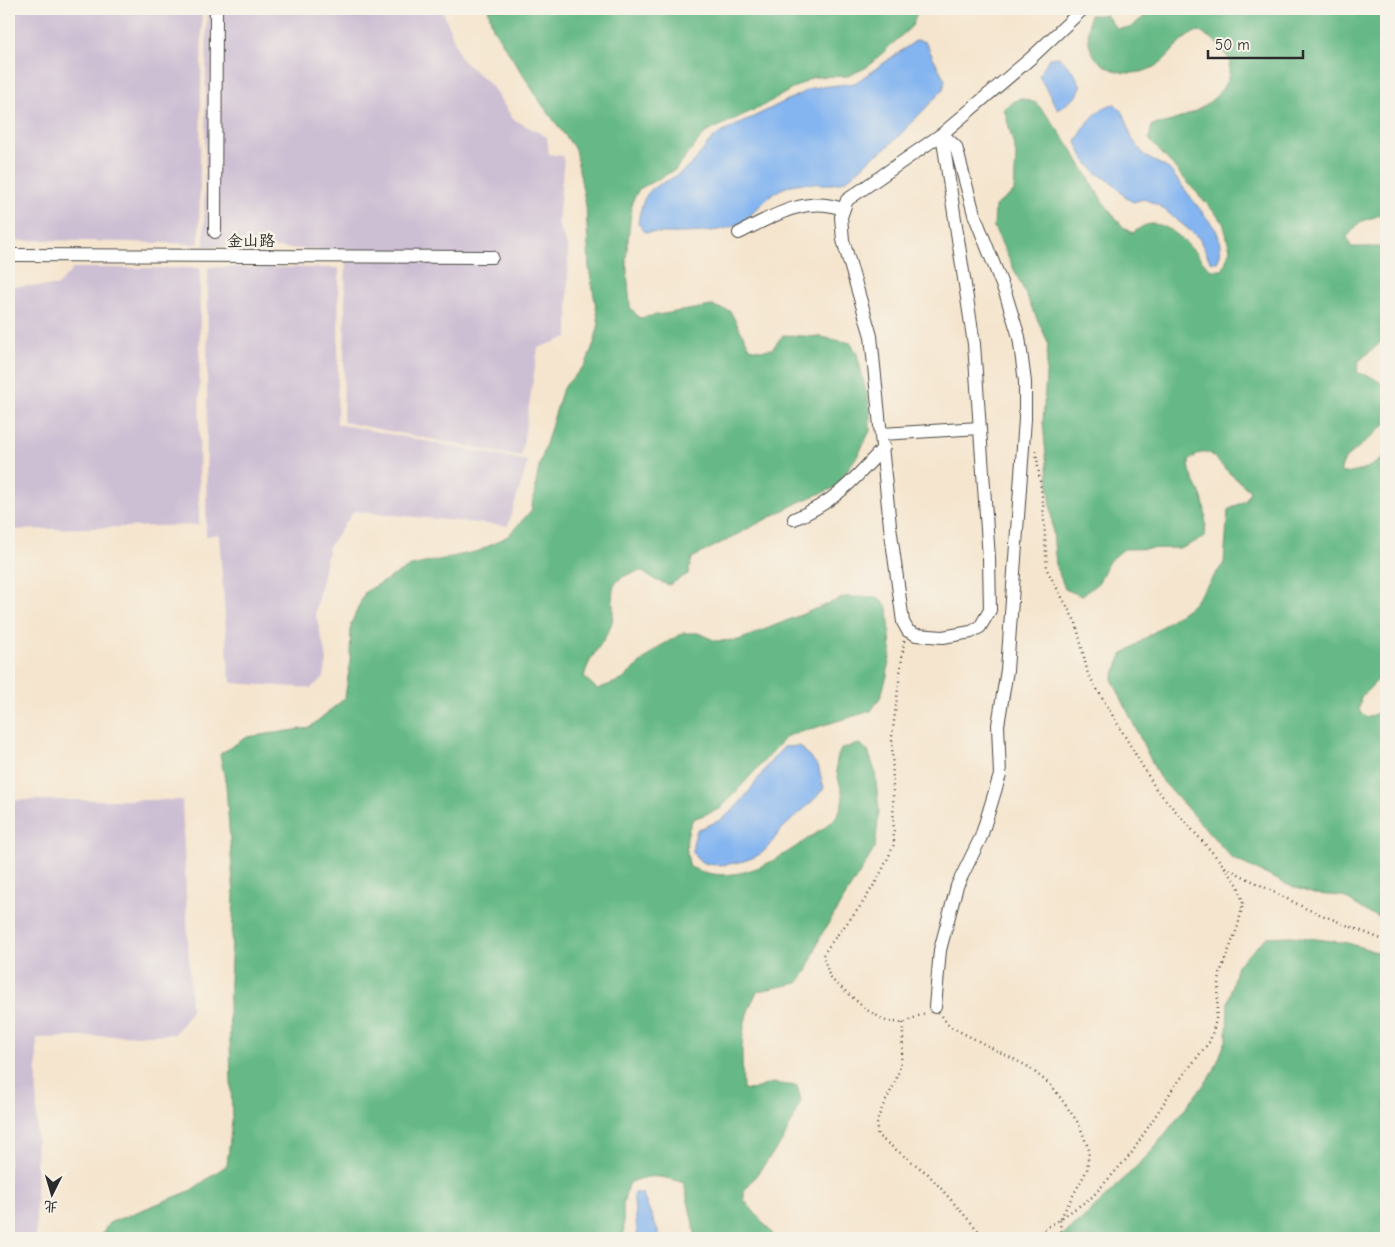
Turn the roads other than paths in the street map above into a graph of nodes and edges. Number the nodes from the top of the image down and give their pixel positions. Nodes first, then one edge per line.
1 (216, 9) edge
2 (1083, 9) edge
3 (942, 134) junction
4 (842, 209) junction
5 (215, 232) dead end
6 (739, 233) dead end
7 (9, 255) edge
8 (492, 258) dead end
9 (980, 428) junction
10 (883, 441) junction
11 (794, 519) dead end
12 (935, 1007) road end

1 - 5 street
2 - 3 street
3 - 4 street
3 - 9 street
3 - 12 street
4 - 6 street
4 - 10 street
7 - 8 street, 金山路
9 - 10 street
9 - 10 street
10 - 11 street

